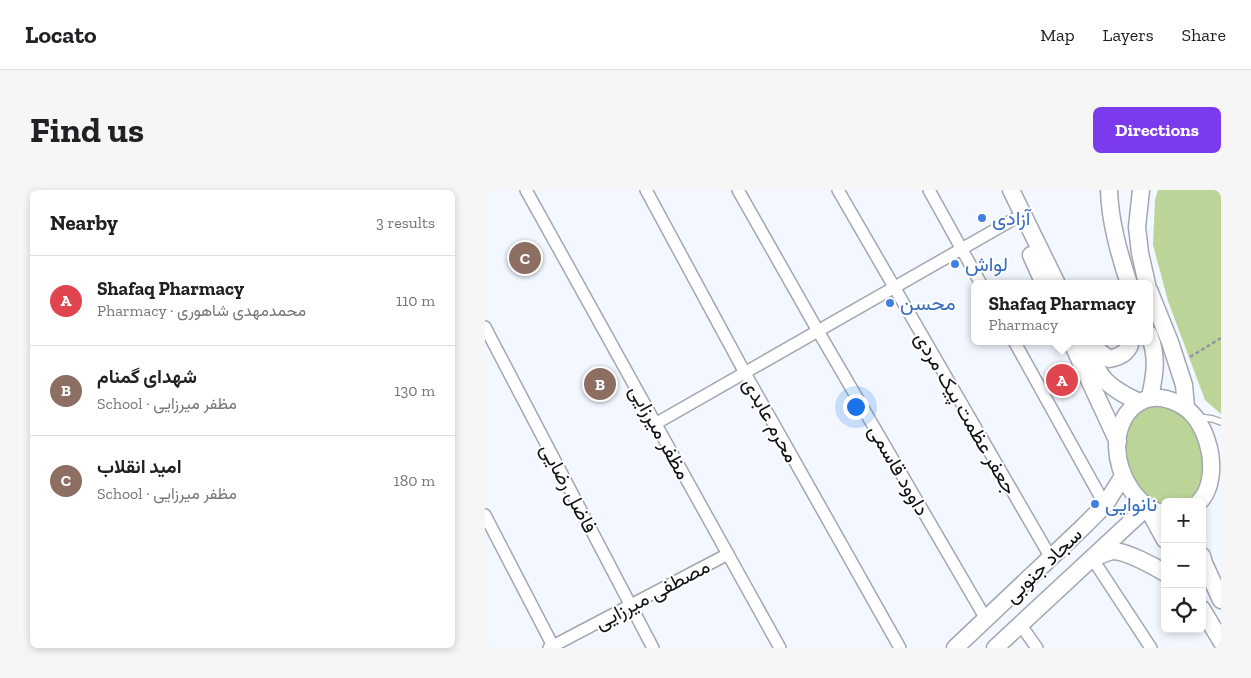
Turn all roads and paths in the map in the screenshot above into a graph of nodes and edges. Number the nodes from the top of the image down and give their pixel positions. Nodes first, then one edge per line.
1 (526, 190) edge
2 (645, 190) edge
3 (738, 190) edge
4 (838, 190) edge
5 (929, 190) edge
6 (999, 190) edge
7 (1011, 190) edge
8 (1109, 190) edge
9 (1141, 190) edge
10 (1013, 219) junction
11 (962, 249) junction
12 (979, 280) edge
13 (1042, 280) edge
14 (1055, 280) edge
15 (1128, 280) edge
16 (1146, 280) edge
17 (893, 288) junction
18 (1153, 300) edge
19 (485, 328) edge
20 (818, 331) junction
21 (1221, 338) edge
22 (1015, 345) edge
23 (1073, 345) edge
24 (1086, 345) edge
25 (1093, 345) edge
26 (1131, 345) edge
27 (1153, 345) edge
28 (1177, 365) junction
29 (745, 373) junction
30 (1144, 400) junction
31 (1191, 412) junction
32 (1221, 422) edge
33 (655, 424) junction
34 (1118, 442) junction
35 (1123, 476) junction
36 (1202, 498) edge
37 (1105, 505) junction
38 (1147, 507) junction
39 (1161, 513) edge
40 (485, 515) edge
41 (1161, 533) edge
42 (727, 554) junction
43 (1051, 558) junction
44 (1092, 558) junction
45 (1206, 567) edge
46 (1161, 572) edge
47 (1221, 600) edge
48 (630, 606) junction
49 (1206, 616) edge
50 (985, 619) junction
51 (1021, 624) junction
52 (1221, 641) edge
53 (552, 647) edge
54 (653, 648) edge
55 (780, 648) edge
56 (900, 648) edge
57 (955, 648) edge
58 (995, 648) edge
59 (1037, 648) edge
60 (1151, 648) edge

1 - 33 street, مظفر میرزایی
2 - 29 street, محرم عابدی
3 - 20 street, داوود قاسمی
4 - 17 street, جعفر عظمت پیک مردی
5 - 11 street
6 - 10 main road
7 - 14 main road
8 - 15 main road
9 - 16 main road
10 - 11 street
10 - 13 main road
11 - 12 street
11 - 17 street
17 - 20 street
17 - 43 street, جعفر عظمت پیک مردی
18 - 28 main road
19 - 48 street, فاضل رضایی
20 - 29 street
20 - 50 street, داوود قاسمی
21 - 28 path
22 - 37 street
23 - 34 main road
24 - 30 main road
25 - 26 main road
27 - 30 main road
28 - 31 main road
29 - 33 street
29 - 56 street, محرم عابدی
30 - 31 main road
30 - 34 main road
31 - 32 lane
31 - 36 main road
33 - 42 street, مظفر میرزایی
34 - 35 main road
35 - 37 main road, سجاد جنوبی
35 - 38 main road
37 - 43 main road, سجاد جنوبی
38 - 39 main road
38 - 41 main road
38 - 44 main road, سجاد جنوبی
40 - 53 street
42 - 48 street, مصطفی میرزایی
42 - 55 street, مظفر میرزایی
43 - 50 main road, سجاد جنوبی
44 - 46 main road
44 - 51 main road, سجاد جنوبی
44 - 60 street
45 - 47 main road
48 - 53 street, مصطفی میرزایی
48 - 54 street, فاضل رضایی
49 - 52 main road
50 - 57 main road, سجاد جنوبی
51 - 58 main road, سجاد جنوبی
51 - 59 street

